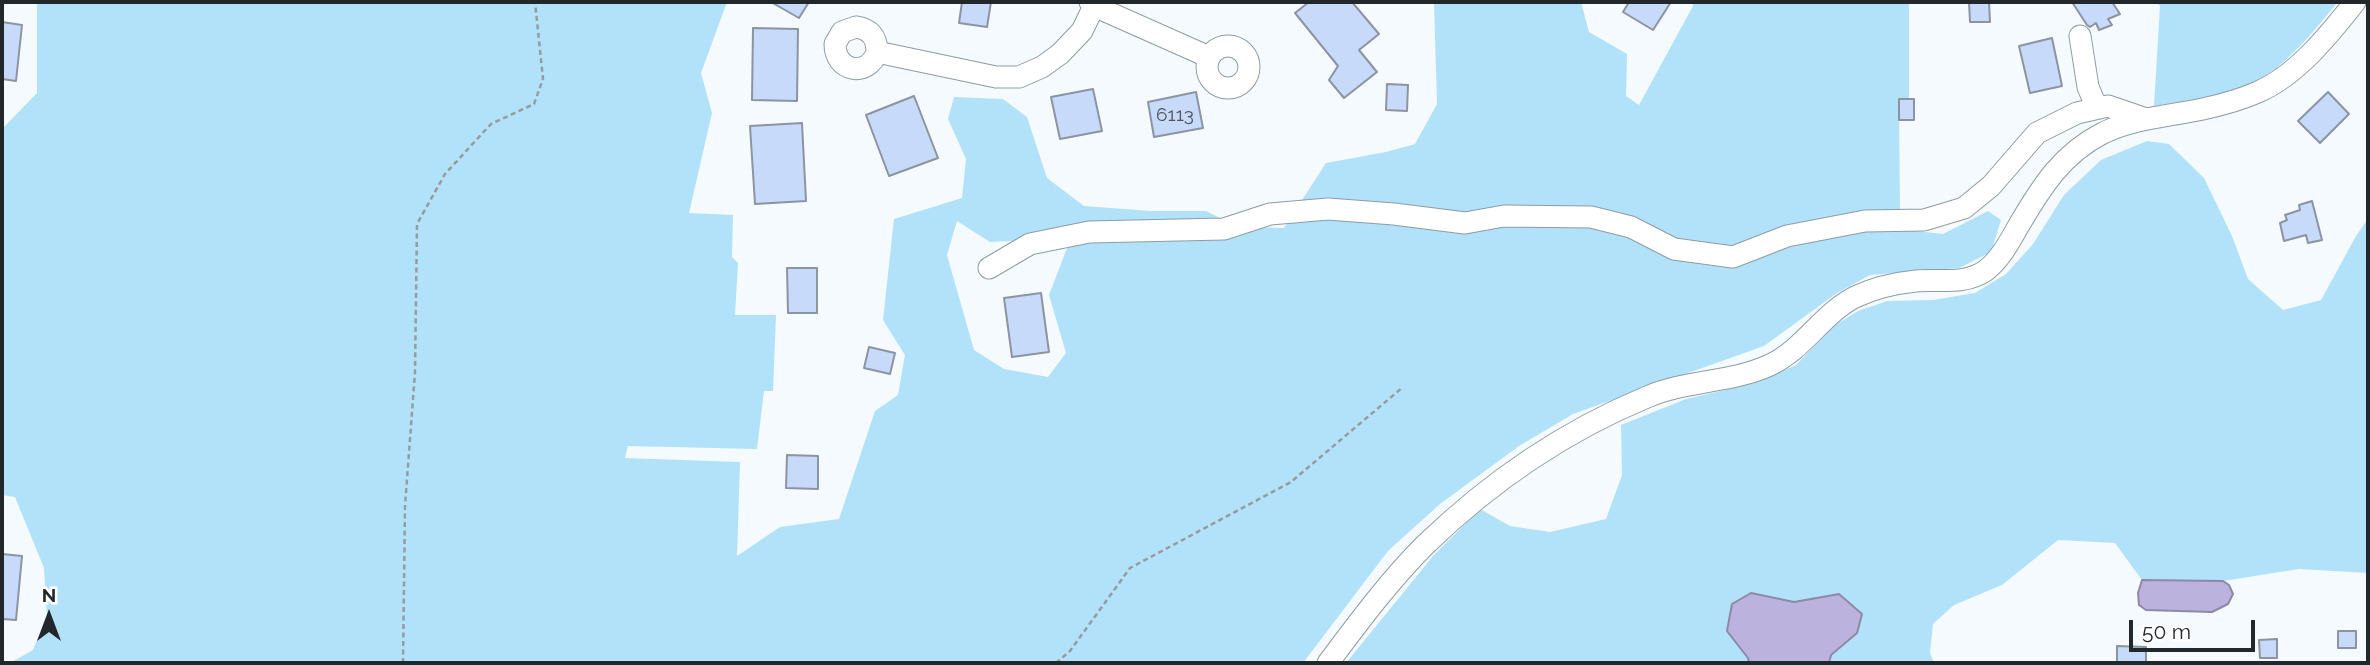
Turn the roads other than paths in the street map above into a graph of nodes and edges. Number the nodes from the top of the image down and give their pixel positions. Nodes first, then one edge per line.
1 (2355, 2) edge
2 (1092, 4) edge
3 (2080, 36) dead end
4 (877, 52) dead end
5 (1209, 57) dead end
6 (2098, 108) junction
7 (2146, 119) junction
8 (989, 268) dead end
9 (1328, 663) edge

1 - 7 street
2 - 4 street
2 - 5 street
3 - 6 street
6 - 7 street
6 - 8 street
7 - 9 street

